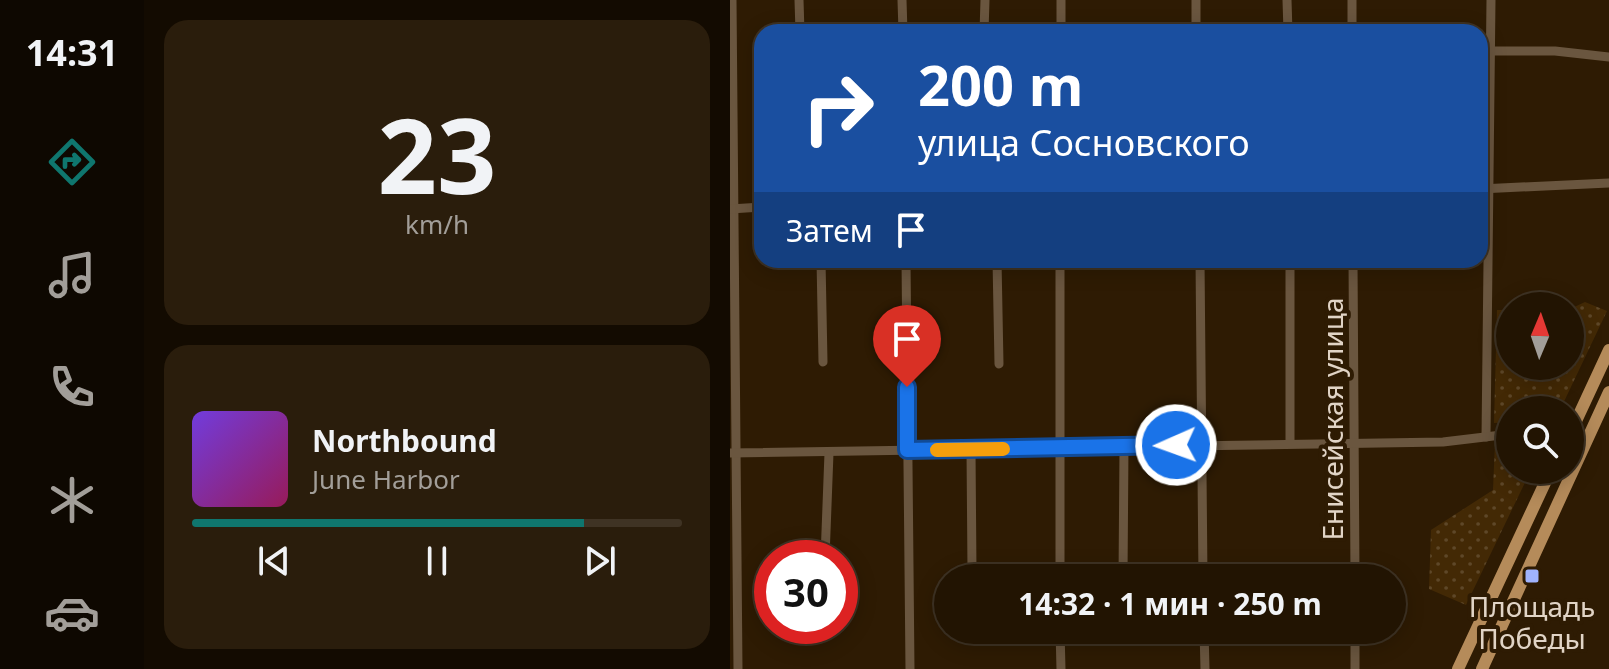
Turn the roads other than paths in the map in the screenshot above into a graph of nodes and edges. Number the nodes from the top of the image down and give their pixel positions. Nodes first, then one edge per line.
1 (732, 0) edge
2 (799, 0) edge
3 (902, 0) edge
4 (985, 0) edge
5 (1061, 0) edge
6 (1196, 0) edge
7 (1287, 0) edge
8 (1352, 0) edge
9 (1491, 0) edge
10 (800, 24) edge
11 (903, 24) edge
12 (984, 24) edge
13 (1061, 24) edge
14 (1196, 24) edge
15 (1288, 24) edge
16 (1352, 24) edge
17 (1491, 51) junction
18 (1609, 57) edge
19 (1488, 120) edge
20 (1609, 183) edge
21 (1488, 189) edge
22 (754, 208) edge
23 (732, 209) edge
24 (821, 268) edge
25 (906, 268) edge
26 (997, 268) edge
27 (1060, 268) edge
28 (1200, 268) edge
29 (1353, 268) edge
30 (1485, 268) edge
31 (1290, 270) dead end
32 (1609, 350) edge
33 (823, 362) dead end
34 (999, 364) dead end
35 (1609, 392) edge
36 (1584, 404) edge
37 (1496, 436) edge
38 (1486, 437) junction
39 (1290, 443) junction
40 (1352, 443) junction
41 (1201, 444) junction
42 (1124, 447) junction
43 (1058, 448) junction
44 (907, 450) junction
45 (971, 450) junction
46 (733, 453) edge
47 (829, 453) junction
48 (1544, 484) edge
49 (826, 540) edge
50 (972, 564) edge
51 (1060, 564) edge
52 (1123, 564) edge
53 (1203, 564) edge
54 (1355, 564) edge
55 (1060, 644) edge
56 (1204, 644) edge
57 (1355, 644) edge
58 (738, 669) edge
59 (910, 669) edge
60 (1061, 669) edge
61 (1205, 669) edge
62 (1355, 669) edge
63 (1458, 669) edge
64 (1482, 669) edge

1 - 23 street
2 - 10 street
3 - 11 street
4 - 12 street
5 - 13 street
6 - 14 street
7 - 15 street
8 - 16 street
9 - 17 street
17 - 18 street
17 - 19 street
20 - 21 street
22 - 23 street
23 - 46 street
24 - 33 street
25 - 44 street
26 - 34 street
27 - 43 street
28 - 41 street
29 - 40 street, Енисейская улица
30 - 38 street
31 - 39 street
32 - 36 main road
35 - 64 main road
37 - 38 street
38 - 40 street
39 - 40 street
39 - 41 street
40 - 54 street, Енисейская улица
41 - 42 street
41 - 53 street
42 - 43 street
42 - 52 street
43 - 45 street
43 - 51 street
44 - 45 street
44 - 47 street
44 - 59 street
45 - 50 street
46 - 47 street
46 - 58 street
47 - 49 street
48 - 63 main road
55 - 60 street
56 - 61 street
57 - 62 street

